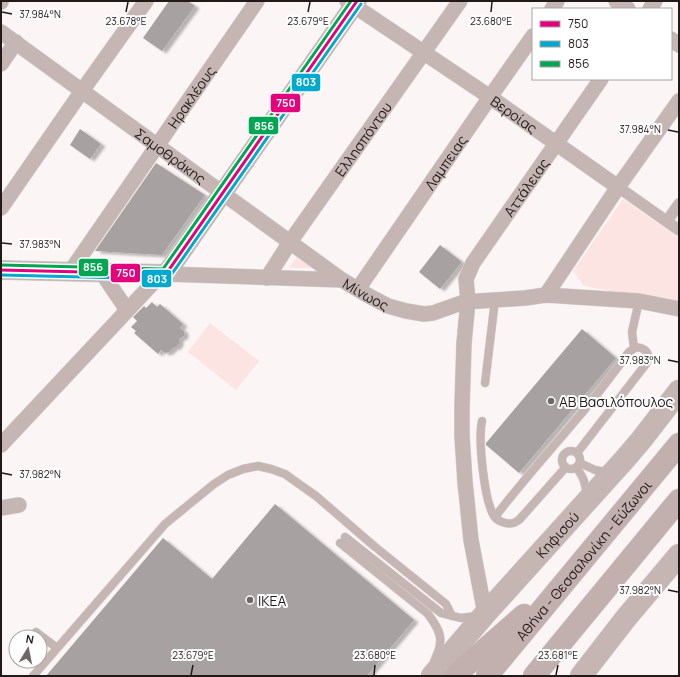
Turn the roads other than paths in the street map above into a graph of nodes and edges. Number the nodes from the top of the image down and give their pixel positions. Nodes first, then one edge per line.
1 (146, 1) edge
2 (257, 1) edge
3 (460, 1) edge
4 (616, 1) edge
5 (352, 2) edge
6 (626, 8) edge
7 (1, 32) edge
8 (532, 37) edge
9 (16, 42) junction
10 (424, 53) junction
11 (1, 64) edge
12 (600, 80) edge
13 (82, 91) junction
14 (490, 98) junction
15 (679, 101) edge
16 (555, 143) junction
17 (158, 146) junction
18 (618, 187) junction
19 (223, 193) junction
20 (679, 204) edge
21 (1, 208) edge
22 (667, 221) junction
23 (679, 230) edge
24 (290, 242) junction
25 (1, 270) edge
26 (70, 272) junction
27 (102, 273) junction
28 (166, 274) junction
29 (267, 278) junction
30 (342, 280) junction
31 (358, 289) junction
32 (546, 295) junction
33 (495, 300) junction
34 (468, 301) junction
35 (639, 301) junction
36 (679, 309) edge
37 (127, 310) junction
38 (634, 348) junction
39 (485, 384) dead end
40 (679, 391) edge
41 (482, 421) dead end
42 (679, 444) edge
43 (1, 445) edge
44 (555, 446) junction
45 (576, 453) junction
46 (565, 454) junction
47 (578, 465) junction
48 (566, 467) junction
49 (613, 473) junction
50 (679, 500) edge
51 (587, 501) junction
52 (19, 505) dead end
53 (1, 508) edge
54 (494, 517) junction
55 (679, 555) edge
56 (573, 572) junction
57 (485, 614) junction
58 (452, 616) junction
59 (575, 626) junction
60 (48, 641) edge
61 (57, 648) junction
62 (33, 676) edge
63 (428, 676) edge
64 (432, 676) edge
65 (456, 676) edge
66 (487, 676) edge
67 (534, 676) edge
68 (547, 676) edge
69 (581, 676) edge

1 - 13 street
2 - 17 street, Ηρακλέους
3 - 10 street, Ελλησπόντου
4 - 6 street
5 - 10 street, Βεροίας
5 - 19 street
7 - 9 street, Σαμοθράκης
8 - 14 street, Λαμπειας
9 - 11 street
9 - 13 street, Σαμοθράκης
10 - 14 street, Βεροίας
10 - 24 street, Ελλησπόντου
12 - 16 street, Αττάλειας
13 - 17 street, Σαμοθράκης
13 - 21 street
14 - 16 street, Βεροίας
14 - 31 street, Λαμπειας
15 - 18 street
16 - 18 street, Βεροίας
16 - 34 street, Αττάλειας
17 - 19 street, Σαμοθράκης
17 - 26 street, Ηρακλέους
18 - 22 street, Βεροίας
18 - 32 street
19 - 24 street, Σαμοθράκης
19 - 28 street
20 - 22 street
22 - 23 street, Βεροίας
24 - 29 street, Ελλησπόντου
24 - 30 street, Σαμοθράκης
25 - 26 street, Μίνωος
26 - 27 street, Μίνωος
27 - 28 street, Μίνωος
27 - 37 street
28 - 29 street, Μίνωος
28 - 37 street
29 - 30 street, Μίνωος
30 - 31 street, Μίνωος
31 - 34 street, Μίνωος
32 - 33 street, Μίνωος
32 - 35 street, Μίνωος
33 - 34 street, Μίνωος
33 - 39 lane
34 - 57 street, Αττάλειας
35 - 36 street, Μίνωος
35 - 38 lane
37 - 43 street
38 - 44 lane
38 - 45 lane
40 - 49 main road, Κηφισού
41 - 54 lane
42 - 56 highway, Αθήνα - Θεσσαλονίκη - Εύζωνοι
44 - 46 lane
44 - 54 lane
45 - 46 lane
45 - 47 lane
46 - 48 lane
47 - 48 lane
47 - 49 lane
47 - 51 lane
48 - 54 lane
49 - 51 main road, Κηφισού
50 - 59 highway
51 - 57 main road, Κηφισού
52 - 53 street
55 - 69 main road
56 - 65 highway
56 - 66 highway, Αθήνα - Θεσσαλονίκη - Εύζωνοι
57 - 58 lane
57 - 64 main road, Κηφισού
58 - 61 lane
58 - 63 lane
59 - 67 highway
59 - 68 highway
60 - 61 lane
61 - 62 lane

